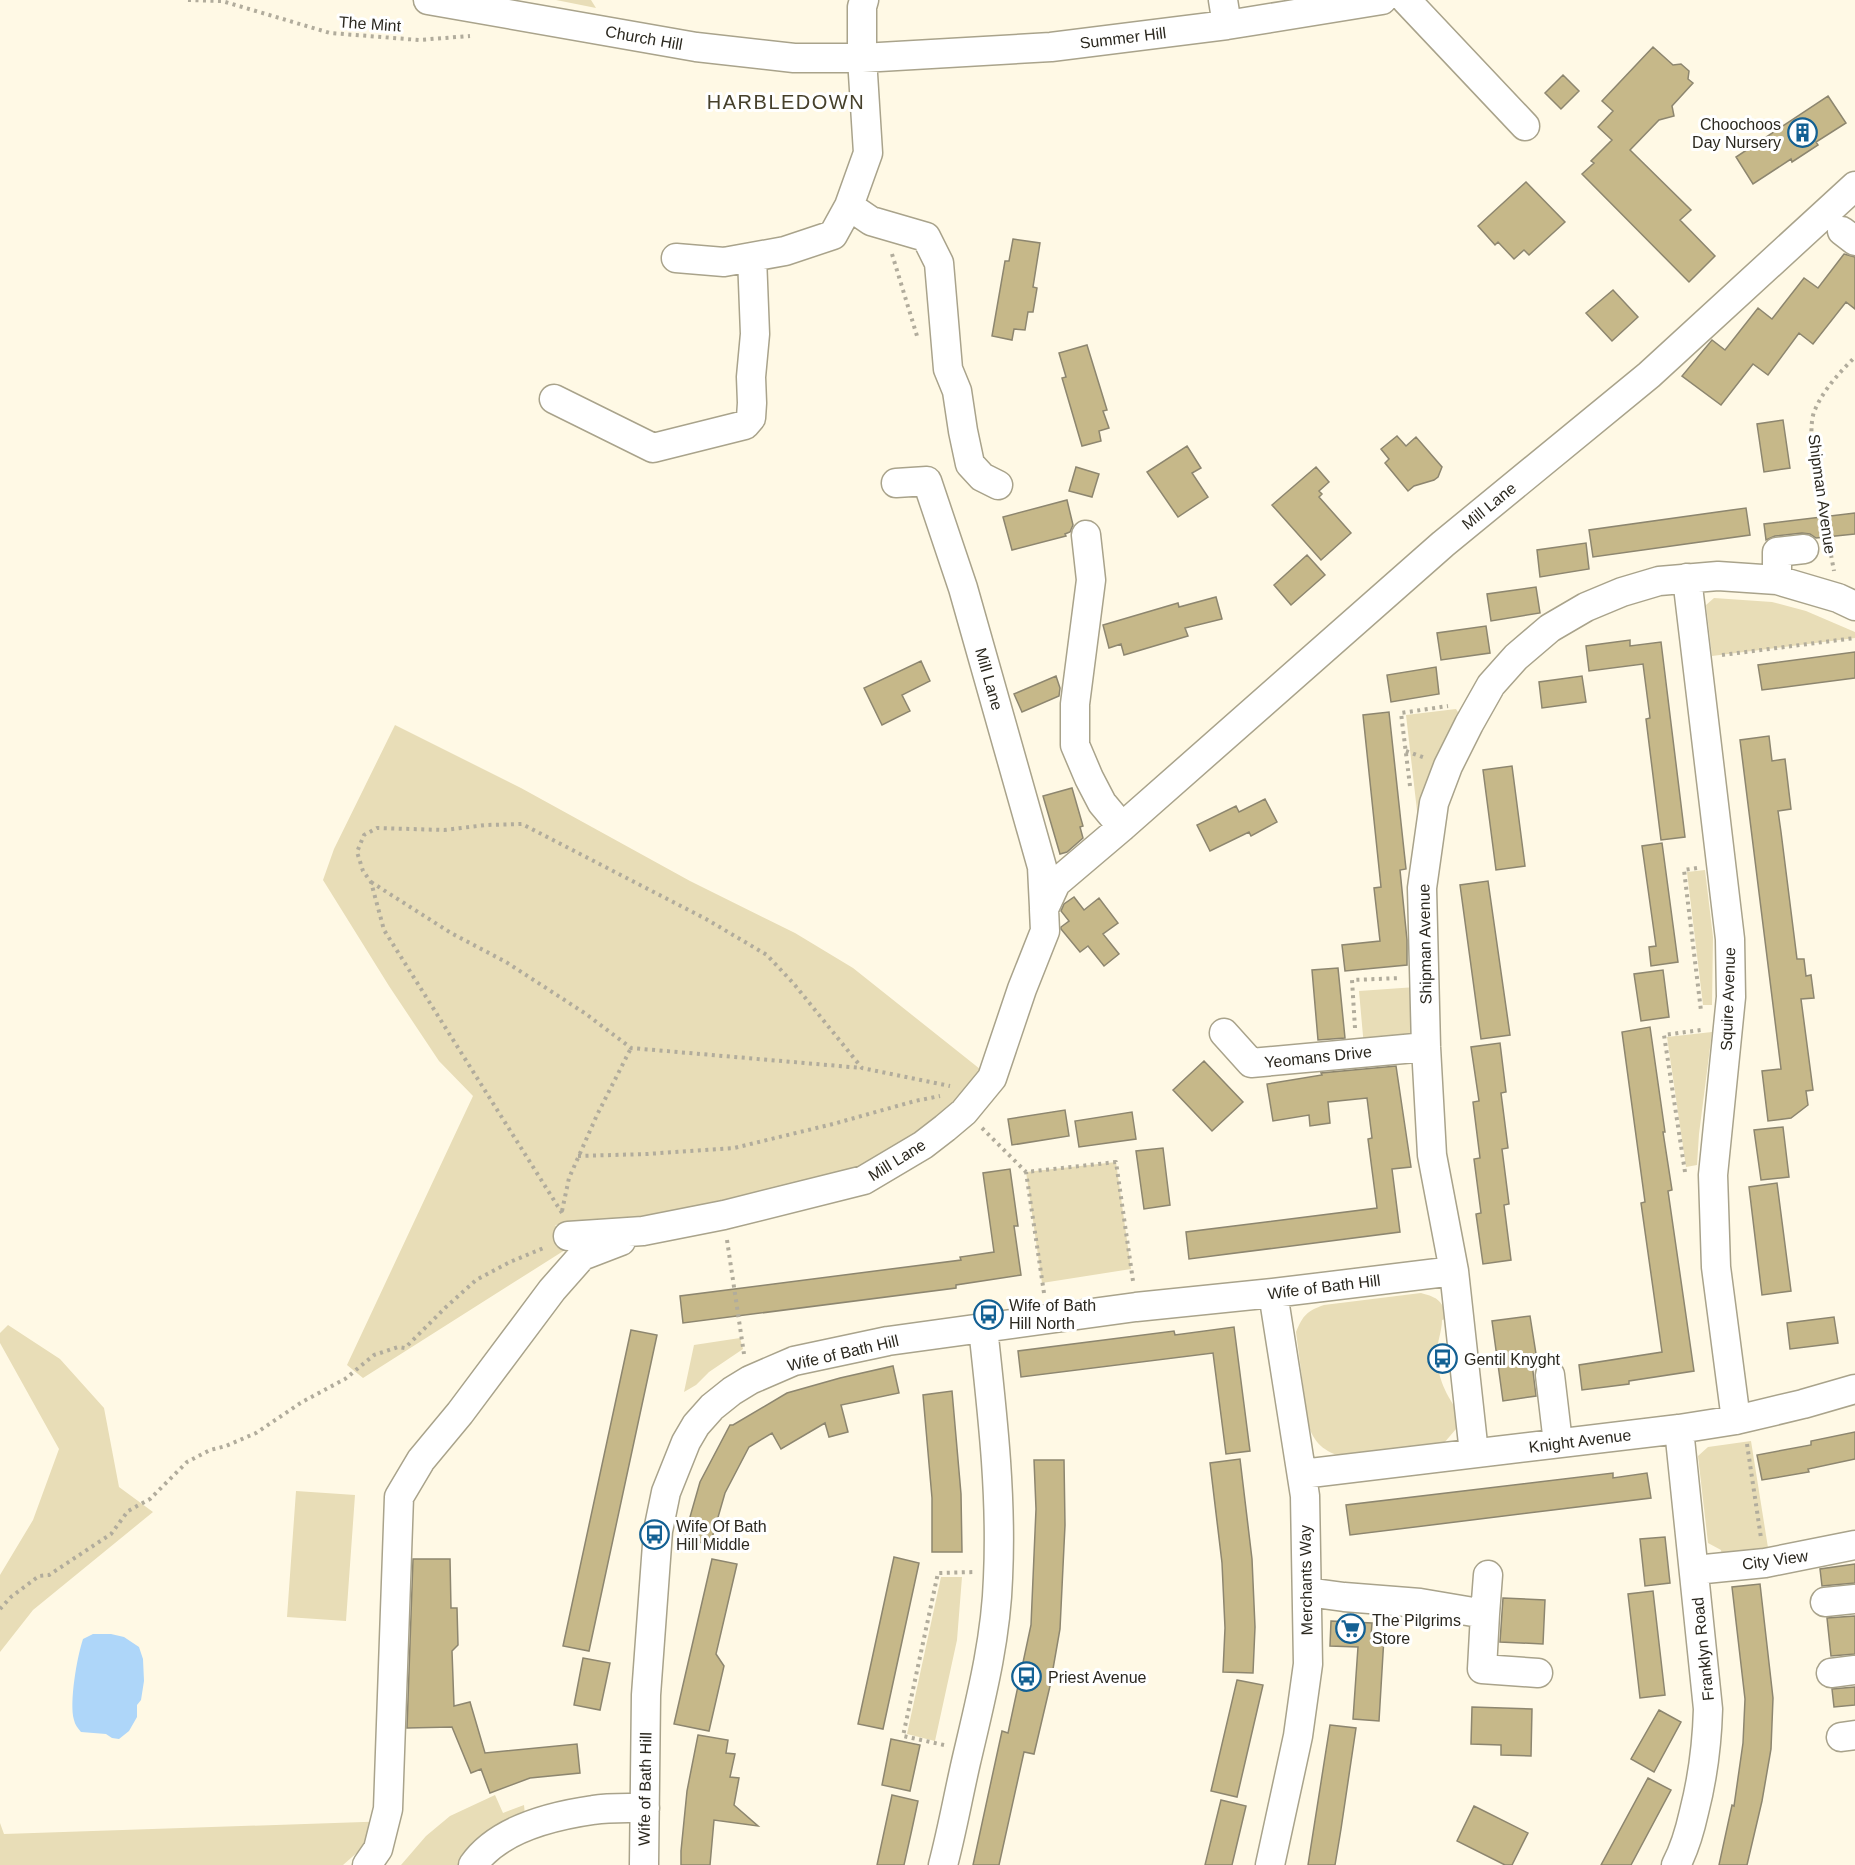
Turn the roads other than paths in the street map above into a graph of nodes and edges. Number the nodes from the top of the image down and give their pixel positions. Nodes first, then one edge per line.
1 (428, 0) edge
2 (864, 0) edge
3 (1382, 0) edge
4 (1406, 0) edge
5 (1225, 13) edge
6 (862, 58) junction
7 (1525, 126) dead end
8 (1855, 186) edge
9 (849, 206) junction
10 (752, 257) junction
11 (676, 258) dead end
12 (554, 399) dead end
13 (896, 483) dead end
14 (998, 485) dead end
15 (1086, 535) dead end
16 (1821, 547) road end
17 (1687, 578) junction
18 (1777, 580) junction
19 (1847, 602) edge
20 (1122, 827) junction
21 (1044, 909) junction
22 (1224, 1033) dead end
23 (1426, 1047) junction
24 (643, 1232) junction
25 (568, 1236) road end
26 (1454, 1271) junction
27 (1273, 1293) junction
28 (983, 1328) junction
29 (1550, 1375) dead end
30 (1855, 1389) edge
31 (1679, 1429) junction
32 (1741, 1429) junction
33 (1558, 1443) junction
34 (1474, 1453) junction
35 (1302, 1474) junction
36 (1855, 1545) edge
37 (1695, 1570) junction
38 (1488, 1575) dead end
39 (1307, 1592) junction
40 (1855, 1599) edge
41 (1825, 1602) dead end
42 (1485, 1614) junction
43 (1538, 1673) dead end
44 (645, 1808) junction
45 (367, 1865) edge
46 (473, 1865) edge
47 (644, 1865) edge
48 (943, 1865) edge
49 (1270, 1865) edge
50 (1676, 1865) edge

1 - 6 street, Church Hill
2 - 6 street
3 - 5 street, Summer Hill
4 - 7 street
5 - 6 street, Summer Hill
6 - 9 street
8 - 20 street, Mill Lane
9 - 10 street
9 - 14 street
10 - 11 street
10 - 12 street
13 - 21 street, Mill Lane
15 - 20 street
16 - 18 street
17 - 18 street, Shipman Avenue
17 - 23 street, Shipman Avenue
17 - 32 street, Squire Avenue
18 - 19 street, Shipman Avenue
20 - 21 street, Mill Lane
21 - 24 street, Mill Lane
22 - 23 street, Yeomans Drive
23 - 26 street, Shipman Avenue
24 - 25 street, Mill Lane
24 - 45 street
26 - 27 street, Wife of Bath Hill
26 - 34 street, Shipman Avenue
27 - 28 street, Wife of Bath Hill
27 - 35 street, Merchants Way
28 - 44 street, Wife of Bath Hill
28 - 48 street
29 - 33 street
30 - 32 street, Knight Avenue
31 - 32 street, Knight Avenue
31 - 33 street, Knight Avenue
31 - 37 street, Franklyn Road
33 - 34 street, Knight Avenue
34 - 35 street, Knight Avenue
35 - 39 street, Merchants Way
36 - 37 street, City View
37 - 50 street, Franklyn Road
38 - 42 street
39 - 42 street
39 - 49 street, Merchants Way
40 - 41 street
42 - 43 street
44 - 46 street
44 - 47 street, Wife of Bath Hill

